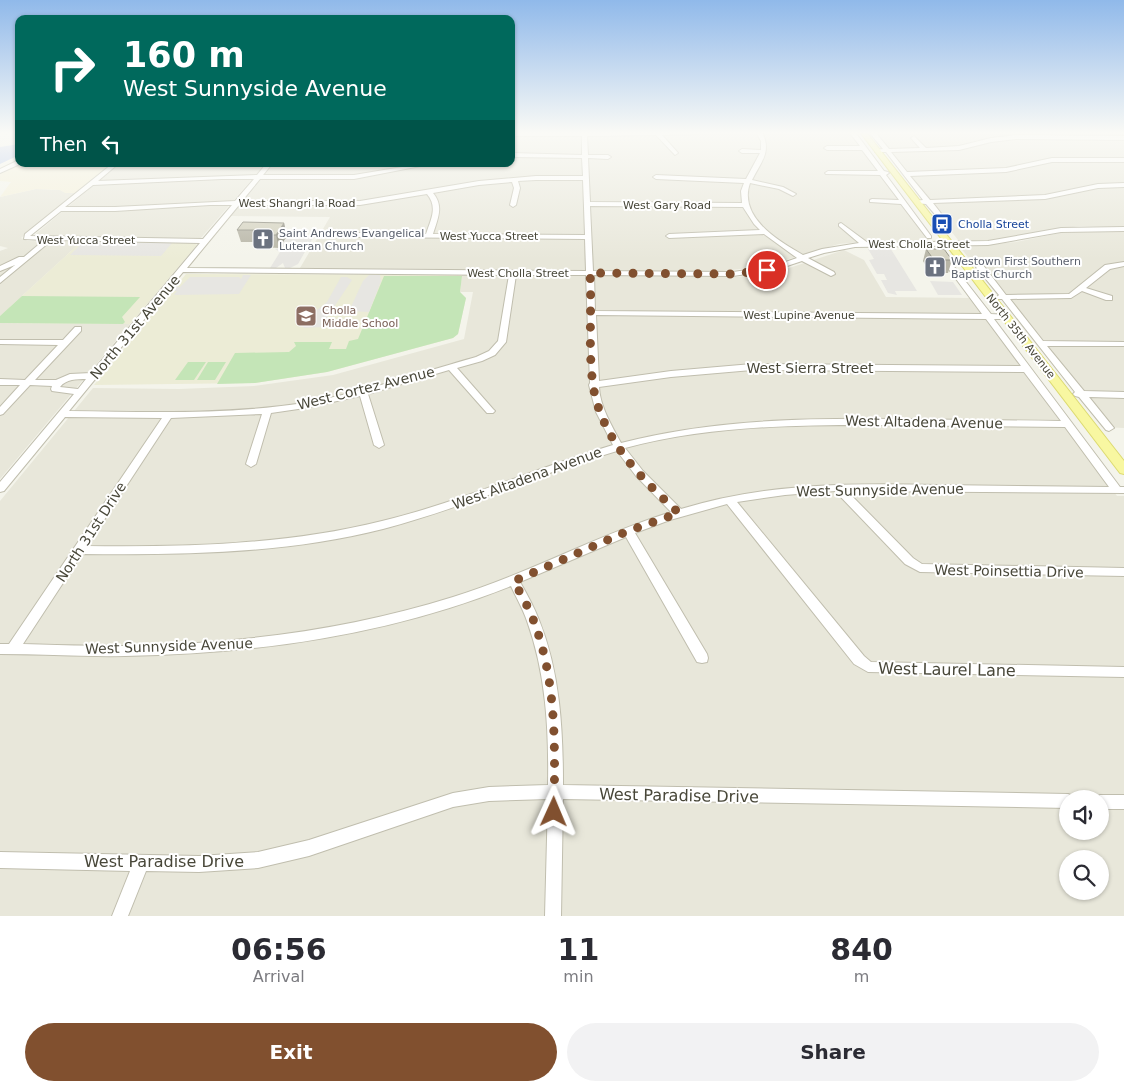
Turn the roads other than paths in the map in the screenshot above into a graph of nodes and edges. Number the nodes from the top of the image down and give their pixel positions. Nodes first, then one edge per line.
1 (906, 174) edge
2 (102, 175) edge
3 (367, 175) edge
4 (586, 175) edge
5 (752, 175) edge
6 (883, 175) edge
7 (896, 175) edge
8 (258, 177) junction
9 (586, 178) junction
10 (656, 178) dead end
11 (515, 180) junction
12 (747, 182) junction
13 (92, 183) junction
14 (1124, 185) edge
15 (428, 191) junction
16 (1075, 192) junction
17 (793, 194) dead end
18 (1087, 197) dead end
19 (872, 201) dead end
20 (903, 202) junction
21 (917, 202) junction
22 (928, 202) junction
23 (236, 203) junction
24 (588, 204) junction
25 (513, 205) dead end
26 (746, 205) junction
27 (59, 210) junction
28 (841, 225) dead end
29 (947, 225) dead end
30 (1124, 229) edge
31 (766, 232) junction
32 (358, 235) dead end
33 (429, 236) junction
34 (669, 236) dead end
35 (589, 237) junction
36 (929, 237) dead end
37 (48, 240) junction
38 (206, 241) junction
39 (1000, 242) junction
40 (949, 243) junction
41 (865, 244) junction
42 (1012, 249) dead end
43 (939, 250) edge
44 (27, 258) junction
45 (804, 258) junction
46 (1124, 264) edge
47 (980, 267) dead end
48 (0, 270) edge
49 (182, 270) junction
50 (513, 273) junction
51 (590, 273) junction
52 (830, 274) dead end
53 (0, 282) edge
54 (1082, 289) junction
55 (991, 297) junction
56 (1004, 297) junction
57 (1109, 298) dead end
58 (591, 313) junction
59 (988, 317) junction
60 (1006, 317) junction
61 (78, 329) dead end
62 (0, 342) edge
63 (65, 343) junction
64 (1041, 343) junction
65 (1124, 344) edge
66 (451, 367) junction
67 (1028, 369) junction
68 (94, 376) junction
69 (0, 382) edge
70 (29, 382) junction
71 (58, 383) junction
72 (593, 385) junction
73 (81, 392) junction
74 (363, 392) junction
75 (1066, 394) junction
76 (1082, 394) junction
77 (1124, 395) edge
78 (267, 410) junction
79 (490, 411) dead end
80 (0, 412) edge
81 (63, 414) junction
82 (168, 415) junction
83 (1067, 424) junction
84 (1109, 428) dead end
85 (379, 445) dead end
86 (618, 446) junction
87 (251, 464) dead end
88 (1124, 470) edge
89 (838, 488) junction
90 (0, 489) edge
91 (1120, 490) edge
92 (730, 500) junction
93 (679, 513) junction
94 (628, 531) junction
95 (79, 550) junction
96 (1124, 572) edge
97 (514, 581) junction
98 (0, 649) edge
99 (13, 649) junction
100 (702, 658) dead end
101 (1124, 672) edge
102 (555, 793) junction
103 (1059, 801) edge
104 (1109, 802) edge
105 (1124, 802) edge
106 (0, 860) edge
107 (142, 862) junction
108 (120, 916) edge
109 (553, 916) edge

1 - 22 street
2 - 13 street
3 - 8 street
4 - 9 street
5 - 12 street
6 - 20 street
7 - 21 main road, North 35th Avenue
8 - 13 street
8 - 23 street, North 31st Avenue
9 - 11 street, West Shangri la Road
9 - 24 street
10 - 12 street
11 - 15 street, West Shangri la Road
11 - 25 street
12 - 17 street
12 - 26 street
13 - 27 street
14 - 16 street
15 - 23 street, West Shangri la Road
15 - 33 street
16 - 18 street
16 - 22 street
19 - 20 street
20 - 36 street
21 - 22 street
21 - 40 main road, North 35th Avenue
22 - 29 street
23 - 27 street, West Shangri la Road
23 - 38 street, North 31st Avenue
24 - 26 street, West Gary Road
24 - 35 street
26 - 31 street
27 - 37 street, West Yucca Street
28 - 41 street
30 - 39 street, West Cholla Street
31 - 34 street
31 - 45 street
32 - 33 street, West Yucca Street
33 - 35 street, West Yucca Street
35 - 51 street
37 - 38 street, West Yucca Street
37 - 44 street
38 - 49 street, North 31st Avenue
39 - 40 street, West Cholla Street
39 - 42 street
40 - 41 street, West Cholla Street
40 - 55 main road, North 35th Avenue
41 - 45 street, West Cholla Street
43 - 59 street, North 35th Avenue
44 - 48 street
44 - 53 street
45 - 51 street, West Cholla Street
45 - 52 street
46 - 54 street
47 - 56 street, North 35th Avenue
49 - 50 street, West Cholla Street
49 - 68 street, North 31st Avenue
50 - 51 street, West Cholla Street
50 - 66 street, West Cortez Avenue
51 - 58 street
54 - 56 street
54 - 57 street
55 - 56 street
55 - 60 main road, North 35th Avenue
56 - 64 street, North 35th Avenue
58 - 59 street, West Lupine Avenue
58 - 72 street
59 - 60 street, West Lupine Avenue
59 - 67 street, North 35th Avenue
60 - 75 main road, North 35th Avenue
61 - 63 street
62 - 63 street
63 - 70 street
64 - 65 street
64 - 76 street, North 35th Avenue
66 - 74 street, West Cortez Avenue
66 - 79 street
67 - 72 street, West Sierra Street
67 - 83 street, North 35th Avenue
68 - 71 street
68 - 73 street, North 31st Avenue
69 - 70 street
70 - 71 street
70 - 80 street
71 - 73 street
72 - 86 street
73 - 81 street, North 31st Avenue
74 - 78 street, West Cortez Avenue
74 - 85 street
75 - 76 street
75 - 88 main road, North 35th Avenue
76 - 77 street
76 - 84 street, North 35th Avenue
78 - 82 street, West Cortez Avenue
78 - 87 street
81 - 82 street, West Cortez Avenue
81 - 90 street, North 31st Avenue
82 - 95 street, North 31st Drive
83 - 86 street, West Altadena Avenue
83 - 91 street, North 35th Avenue
86 - 93 street
86 - 95 street, West Altadena Avenue
89 - 91 street, West Sunnyside Avenue
89 - 92 street, West Sunnyside Avenue
89 - 96 street, West Poinsettia Drive
92 - 93 street, West Sunnyside Avenue
92 - 101 street, West Laurel Lane
93 - 94 street, West Sunnyside Avenue
94 - 97 street, West Sunnyside Avenue
94 - 100 street
95 - 99 street, North 31st Drive
97 - 99 street, West Sunnyside Avenue
97 - 102 street
98 - 99 street, West Sunnyside Avenue
102 - 103 street, West Paradise Drive
102 - 107 street, West Paradise Drive
102 - 109 street
104 - 105 street
106 - 107 street, West Paradise Drive
107 - 108 street

